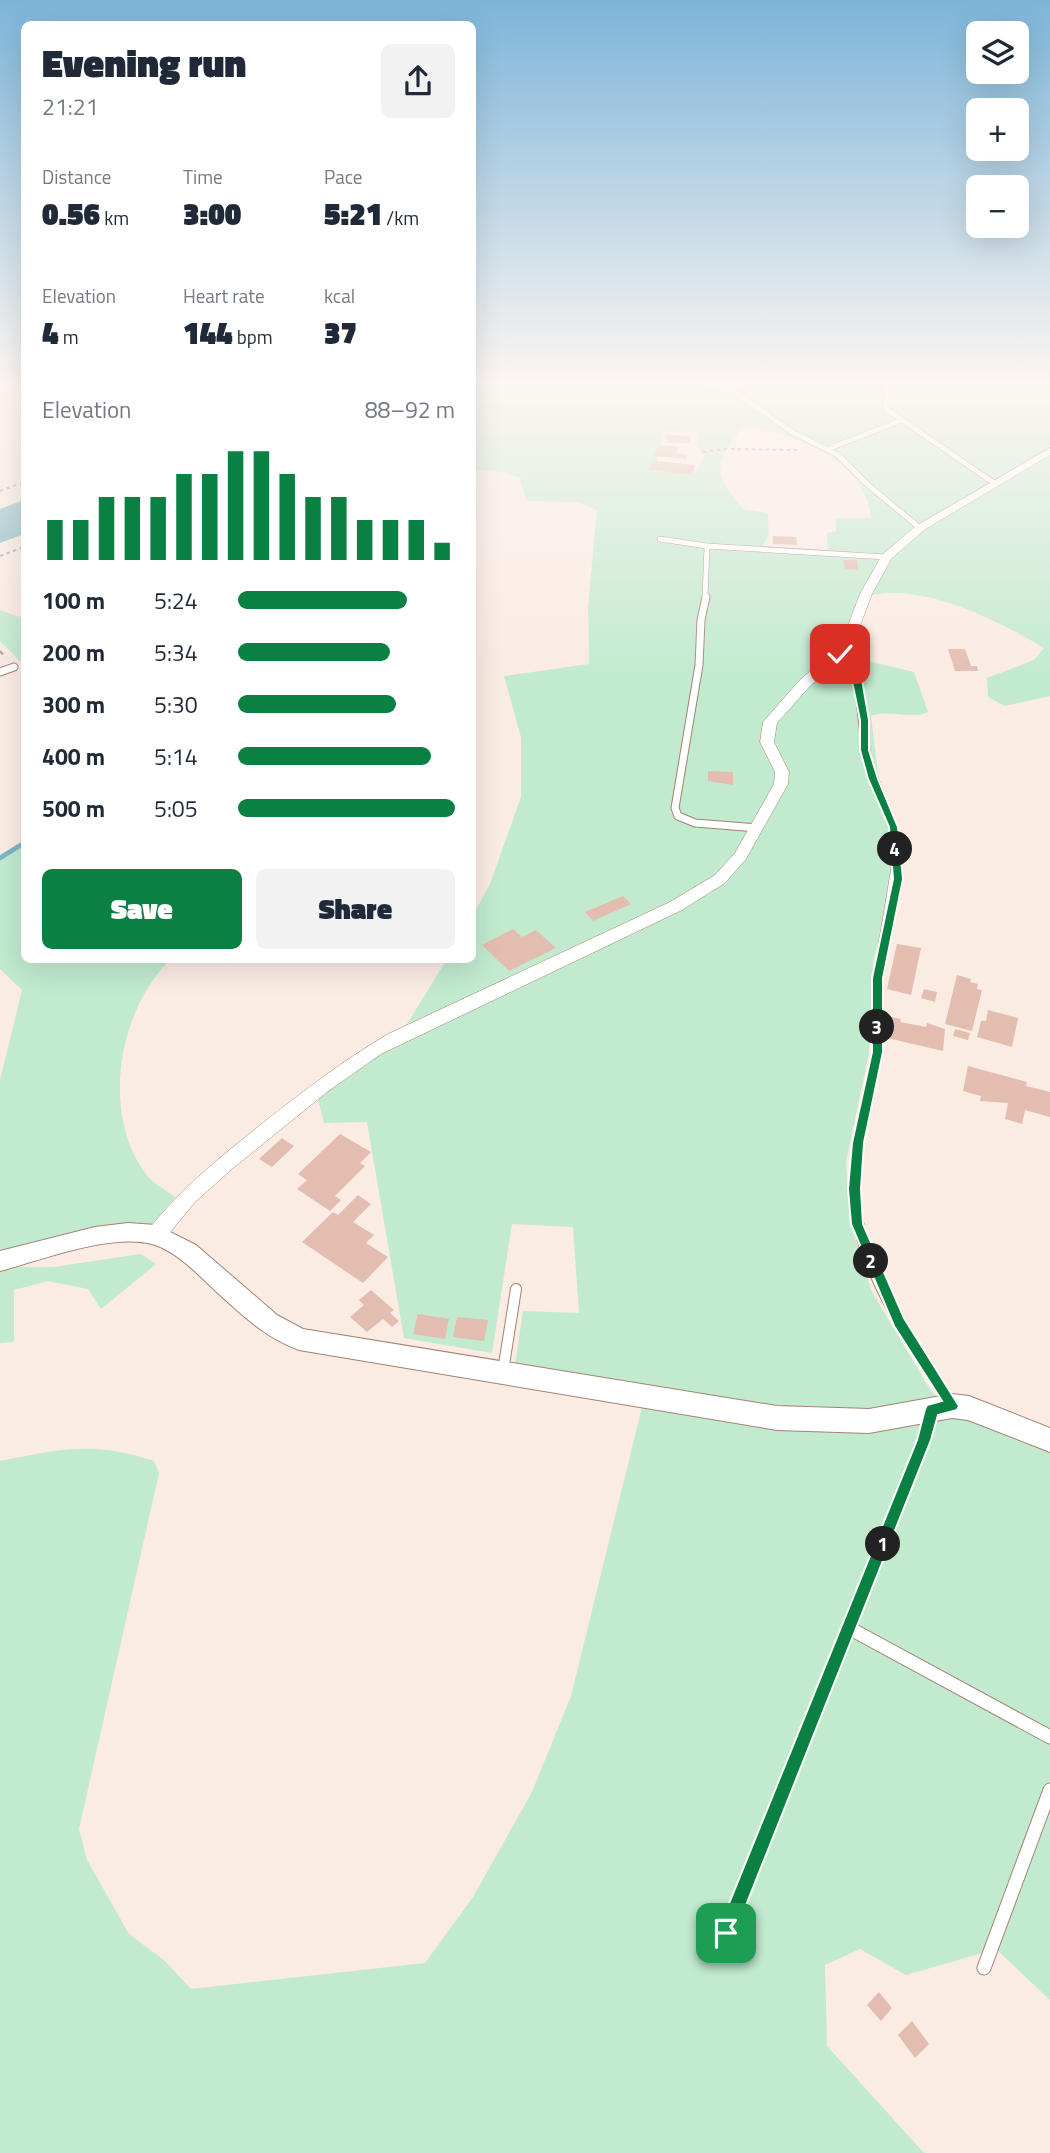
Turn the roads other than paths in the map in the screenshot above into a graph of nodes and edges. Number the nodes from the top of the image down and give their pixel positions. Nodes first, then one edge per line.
1 (865, 481) edge
2 (997, 481) edge
3 (994, 483) joint
4 (919, 528) junction
5 (660, 539) dead end
6 (707, 546) junction
7 (886, 557) junction
8 (847, 646) junction
9 (14, 667) dead end
10 (0, 671) edge
11 (758, 828) junction
12 (156, 1235) junction
13 (0, 1261) edge
14 (516, 1289) dead end
15 (503, 1371) junction
16 (942, 1408) junction
17 (1050, 1440) edge
18 (849, 1628) junction
19 (1050, 1737) edge
20 (1050, 1790) edge
21 (726, 1933) dead end
22 (984, 1968) dead end

1 - 4 lane
2 - 3 street
3 - 4 street
4 - 7 street
5 - 6 lane
6 - 7 lane
6 - 11 lane
7 - 8 street
8 - 11 street
8 - 16 lane
9 - 10 lane
11 - 12 street
12 - 13 street
12 - 15 street
14 - 15 lane
15 - 16 street
16 - 17 street
16 - 18 lane
18 - 19 lane
18 - 21 lane
20 - 22 lane

